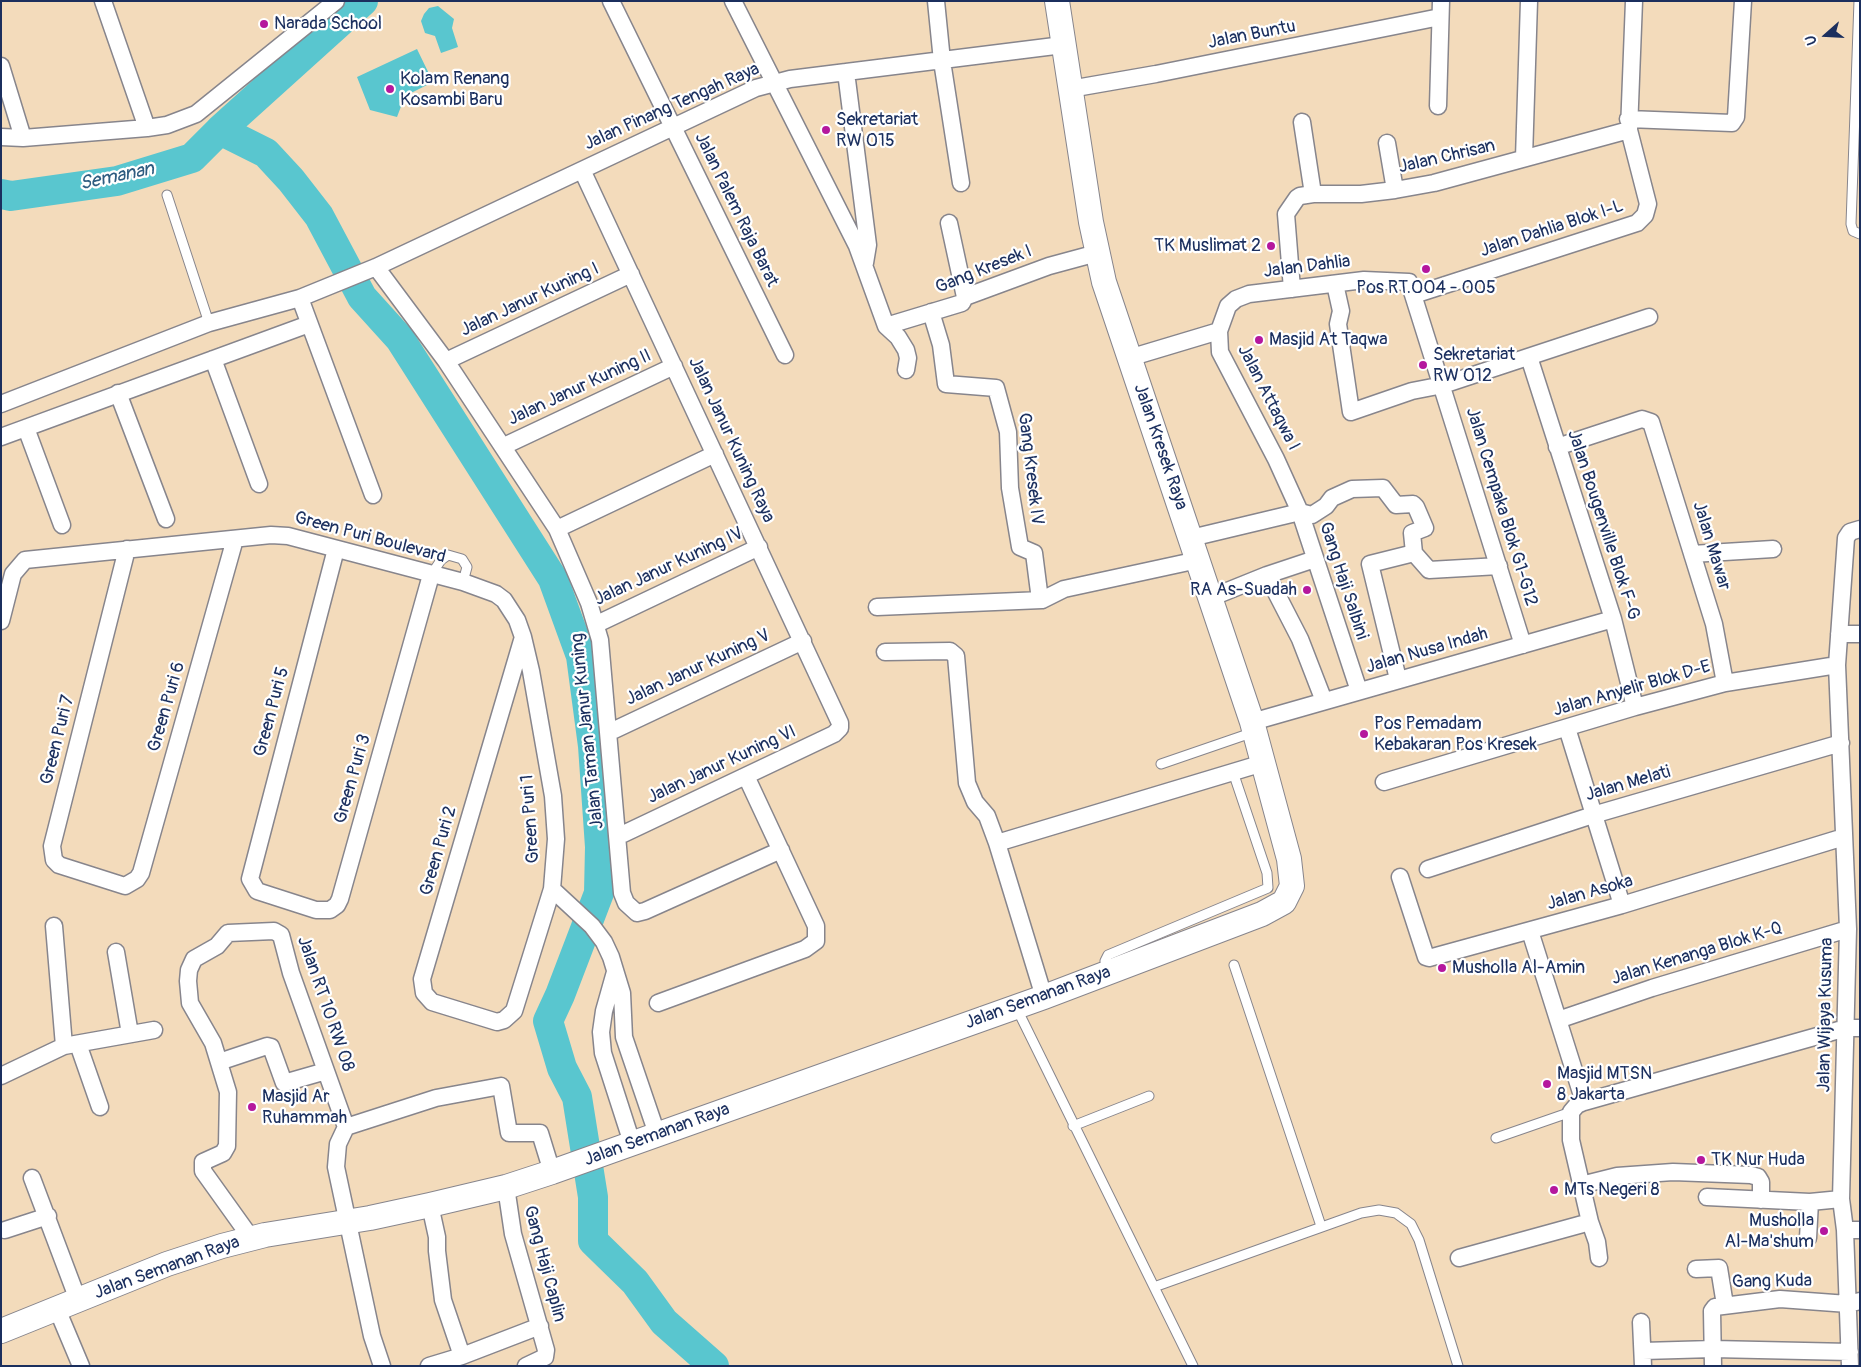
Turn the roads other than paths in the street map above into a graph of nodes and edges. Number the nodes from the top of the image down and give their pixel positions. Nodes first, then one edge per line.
1 (103, 1) edge
2 (336, 1) edge
3 (611, 1) edge
4 (733, 1) edge
5 (936, 1) edge
6 (1057, 1) edge
7 (1529, 1) edge
8 (1634, 1) edge
9 (1743, 1) edge
10 (1859, 1) edge
11 (1441, 9) edge
12 (1063, 45) junction
13 (942, 61) junction
14 (1, 66) edge
15 (846, 72) junction
16 (774, 83) junction
17 (1070, 89) junction
18 (1858, 99) edge
19 (1438, 106) dead end
20 (1302, 122) dead end
21 (1629, 125) junction
22 (672, 126) junction
23 (147, 128) junction
24 (1, 137) edge
25 (23, 138) junction
26 (1387, 143) dead end
27 (1524, 158) junction
28 (582, 170) junction
29 (961, 183) dead end
30 (1856, 187) edge
31 (1395, 190) junction
32 (1314, 194) junction
33 (167, 195) dead end
34 (948, 223) dead end
35 (1860, 234) edge
36 (1097, 253) junction
37 (865, 265) junction
38 (372, 268) junction
39 (631, 274) junction
40 (1335, 284) junction
41 (1292, 289) junction
42 (1414, 295) junction
43 (965, 297) junction
44 (300, 298) junction
45 (932, 312) junction
46 (1649, 318) dead end
47 (209, 323) junction
48 (309, 324) junction
49 (886, 326) junction
50 (1219, 332) junction
51 (785, 355) dead end
52 (1529, 357) junction
53 (1129, 358) junction
54 (213, 359) junction
55 (446, 361) junction
56 (674, 366) junction
57 (906, 370) dead end
58 (1443, 385) junction
59 (118, 393) junction
60 (1, 404) edge
61 (26, 428) junction
62 (1, 437) edge
63 (504, 446) junction
64 (1558, 447) junction
65 (715, 454) junction
66 (259, 484) dead end
67 (373, 495) dead end
68 (1300, 512) junction
69 (166, 519) dead end
70 (62, 525) dead end
71 (558, 529) junction
72 (1860, 530) edge
73 (235, 539) junction
74 (759, 547) junction
75 (1773, 548) dead end
76 (127, 549) junction
77 (336, 549) junction
78 (1194, 549) junction
79 (1414, 553) junction
80 (1692, 554) junction
81 (1315, 559) junction
82 (1499, 566) junction
83 (431, 575) junction
84 (1267, 575) junction
85 (463, 582) junction
86 (1210, 598) junction
87 (1042, 600) junction
88 (877, 608) dead end
89 (1613, 619) junction
90 (1, 621) edge
91 (597, 624) junction
92 (1839, 634) junction
93 (1860, 634) edge
94 (523, 637) junction
95 (803, 641) junction
96 (1523, 645) junction
97 (885, 652) dead end
98 (1837, 665) junction
99 (1398, 679) junction
100 (1725, 683) junction
101 (1359, 691) junction
102 (1324, 700) junction
103 (1635, 707) junction
104 (1253, 727) junction
105 (840, 728) joint
106 (1567, 728) junction
107 (610, 732) junction
108 (1841, 743) junction
109 (1263, 763) junction
110 (1162, 764) dead end
111 (1233, 772) junction
112 (746, 776) junction
113 (1384, 782) dead end
114 (1593, 815) junction
115 (619, 836) junction
116 (1844, 837) junction
117 (998, 843) junction
118 (781, 850) junction
119 (1428, 869) dead end
120 (1400, 877) dead end
121 (132, 884) joint
122 (253, 886) joint
123 (1292, 886) joint
124 (552, 889) junction
125 (1622, 905) junction
126 (54, 926) dead end
127 (1848, 928) junction
128 (1530, 931) junction
129 (116, 952) dead end
130 (1234, 965) dead end
131 (615, 972) junction
132 (1110, 972) junction
133 (1044, 996) junction
134 (658, 1003) dead end
135 (1016, 1007) junction
136 (504, 1020) joint
137 (1558, 1020) junction
138 (1853, 1028) edge
139 (154, 1030) dead end
140 (130, 1034) junction
141 (71, 1045) junction
142 (219, 1062) junction
143 (631, 1063) junction
144 (326, 1070) junction
145 (607, 1071) junction
146 (1, 1076) edge
147 (1150, 1096) dead end
148 (100, 1107) dead end
149 (1577, 1107) junction
150 (1073, 1126) junction
151 (346, 1127) junction
152 (657, 1134) junction
153 (1496, 1138) dead end
154 (632, 1143) junction
155 (552, 1172) junction
156 (32, 1178) dead end
157 (1581, 1185) junction
158 (506, 1187) junction
159 (1706, 1197) dead end
160 (1841, 1199) junction
161 (1761, 1200) junction
162 (1810, 1202) junction
163 (430, 1205) junction
164 (48, 1216) junction
165 (347, 1222) junction
166 (1590, 1222) junction
167 (1320, 1226) junction
168 (5, 1230) dead end
169 (1852, 1230) edge
170 (251, 1238) junction
171 (1808, 1238) dead end
172 (1459, 1258) dead end
173 (1599, 1258) dead end
174 (1696, 1269) dead end
175 (1154, 1287) junction
176 (1854, 1303) edge
177 (68, 1305) junction
178 (1725, 1305) junction
179 (1641, 1322) dead end
180 (540, 1326) junction
181 (1, 1331) edge
182 (1713, 1349) junction
183 (462, 1356) junction
184 (1779, 1358) edge
185 (1643, 1359) edge
186 (1850, 1359) edge
187 (81, 1366) edge
188 (382, 1366) edge
189 (429, 1366) edge
190 (526, 1366) edge
191 (1193, 1366) edge
192 (1458, 1366) edge
193 (1713, 1366) edge

1 - 23 street
2 - 23 street
3 - 22 street, Jalan Palem Raja Barat
4 - 16 street
5 - 13 street
6 - 12 street, Jalan Kresek Raya
7 - 27 street
8 - 21 street, Jalan Dahlia Blok I-L
9 - 21 street, Jalan Chrisan
10 - 18 lane
11 - 17 street, Jalan Buntu
11 - 19 street
12 - 13 street, Jalan Pinang Tengah Raya
12 - 17 street, Jalan Kresek Raya
13 - 15 street, Jalan Pinang Tengah Raya
13 - 29 street
14 - 25 street
15 - 16 street, Jalan Pinang Tengah Raya
15 - 37 street
16 - 22 street, Jalan Pinang Tengah Raya
16 - 37 street
17 - 36 street, Jalan Kresek Raya
18 - 30 lane
20 - 32 street
21 - 27 street, Jalan Chrisan
21 - 42 street, Jalan Dahlia Blok I-L
22 - 28 street, Jalan Pinang Tengah Raya
22 - 51 street, Jalan Palem Raja Barat
23 - 25 street
24 - 25 street
26 - 31 street, Jalan Chrisan
27 - 31 street, Jalan Chrisan
28 - 38 street, Jalan Pinang Tengah Raya
28 - 39 street, Jalan Janur Kuning Raya
30 - 35 lane
31 - 32 street
32 - 41 street
33 - 47 lane
34 - 43 street
36 - 43 street, Gang Kresek I
36 - 53 street, Jalan Kresek Raya
37 - 49 street
38 - 44 street, Jalan Pinang Tengah Raya
38 - 55 street, Jalan Taman Janur Kuning
39 - 55 street, Jalan Janur Kuning I
39 - 56 street, Jalan Janur Kuning Raya
40 - 41 street, Jalan Dahlia
40 - 42 street, Jalan Dahlia
40 - 58 street
41 - 50 street, Jalan Dahlia
42 - 58 street, Jalan Cempaka Blok G1-G12
43 - 45 street, Gang Kresek I
44 - 47 street, Jalan Pinang Tengah Raya
44 - 48 street
45 - 49 street, Gang Kresek I
45 - 87 street, Gang Kresek IV
46 - 52 street
47 - 60 street, Jalan Pinang Tengah Raya
48 - 54 street
48 - 67 street
49 - 57 street
50 - 53 street, Jalan Attaqwa I
50 - 68 street, Jalan Attaqwa I
52 - 58 street
52 - 64 street, Jalan Bougenville Blok F-G
53 - 78 street, Jalan Kresek Raya
54 - 59 street
54 - 66 street
55 - 63 street, Jalan Taman Janur Kuning
56 - 63 street, Jalan Janur Kuning II
56 - 65 street, Jalan Janur Kuning Raya
58 - 82 street, Jalan Cempaka Blok G1-G12
59 - 61 street
59 - 69 street
61 - 62 street
61 - 70 street
63 - 71 street, Jalan Taman Janur Kuning
64 - 80 street, Jalan Mawar
64 - 89 street, Jalan Bougenville Blok F-G
65 - 71 street
65 - 74 street, Jalan Janur Kuning Raya
68 - 78 street
68 - 79 street
68 - 81 street, Gang Haji Salbini
71 - 91 street, Jalan Taman Janur Kuning
72 - 92 street, Jalan Wijaya Kusuma
73 - 76 street, Green Puri Boulevard
73 - 77 street, Green Puri Boulevard
73 - 121 street, Green Puri 6
74 - 91 street, Jalan Janur Kuning IV
74 - 95 street, Jalan Janur Kuning Raya
75 - 80 street
76 - 90 street, Green Puri Boulevard
76 - 121 street, Green Puri 7
77 - 83 street, Green Puri Boulevard
77 - 122 street, Green Puri 5
78 - 86 street, Jalan Kresek Raya
78 - 87 street
79 - 82 street
79 - 99 street
80 - 100 street, Jalan Mawar
81 - 84 street
81 - 101 street, Gang Haji Salbini
82 - 96 street, Jalan Cempaka Blok G1-G12
83 - 85 street, Green Puri Boulevard
83 - 85 lane
83 - 122 street, Green Puri 3
84 - 86 street
84 - 102 street
85 - 94 street, Green Puri Boulevard
86 - 104 street, Jalan Kresek Raya
87 - 88 street
89 - 96 street, Jalan Nusa Indah
89 - 103 street, Jalan Bougenville Blok F-G
91 - 107 street, Jalan Taman Janur Kuning
92 - 93 street
92 - 98 street, Jalan Wijaya Kusuma
94 - 124 street, Green Puri 1
94 - 136 street, Green Puri 2
95 - 105 street, Jalan Janur Kuning Raya
95 - 107 street, Jalan Janur Kuning V
96 - 99 street, Jalan Nusa Indah
97 - 117 street
98 - 100 street, Jalan Anyelir Blok D-E
98 - 108 street, Jalan Wijaya Kusuma
99 - 101 street, Jalan Nusa Indah
100 - 103 street, Jalan Anyelir Blok D-E
101 - 102 street, Jalan Nusa Indah
102 - 104 street, Jalan Nusa Indah
103 - 106 street, Jalan Anyelir Blok D-E
104 - 109 street, Jalan Kresek Raya
104 - 110 lane
105 - 112 street, Jalan Janur Kuning VI
106 - 113 street, Jalan Anyelir Blok D-E
106 - 114 street
107 - 115 street, Jalan Taman Janur Kuning
108 - 114 street, Jalan Melati
108 - 116 street, Jalan Wijaya Kusuma
109 - 111 street
109 - 123 street, Jalan Kresek Raya
111 - 117 street
111 - 132 lane
112 - 115 street, Jalan Janur Kuning VI
112 - 118 street
114 - 119 street, Jalan Melati
114 - 125 street
115 - 118 street, Jalan Taman Janur Kuning
116 - 125 street, Jalan Asoka
116 - 127 street, Jalan Wijaya Kusuma
117 - 133 street
118 - 134 street
120 - 128 street, Jalan Asoka
123 - 132 street, Jalan Semanan Raya
124 - 131 street
124 - 136 street, Green Puri 1
125 - 128 street, Jalan Asoka
126 - 141 street
127 - 137 street, Jalan Kenanga Blok K-Q
127 - 138 street, Jalan Wijaya Kusuma
128 - 137 street
129 - 140 street
130 - 167 lane
131 - 143 street
131 - 145 street
132 - 133 street, Jalan Semanan Raya
133 - 135 street, Jalan Semanan Raya
135 - 150 lane
135 - 152 street, Jalan Semanan Raya
137 - 149 street
138 - 149 street
138 - 160 street, Jalan Wijaya Kusuma
139 - 140 street
140 - 141 street
141 - 146 street
141 - 148 street
142 - 144 street
142 - 144 street, Jalan RT 10 RW 08
142 - 170 street
143 - 145 street
143 - 152 street
144 - 151 street, Jalan RT 10 RW 08
145 - 154 street
147 - 150 lane
149 - 153 lane
149 - 157 street
150 - 175 lane
151 - 155 street
151 - 165 street
152 - 154 street, Jalan Semanan Raya
154 - 155 street, Jalan Semanan Raya
155 - 158 street, Jalan Semanan Raya
156 - 164 street
157 - 161 street
157 - 166 street
158 - 163 street, Jalan Semanan Raya
158 - 180 street, Gang Haji Caplin
159 - 161 street
160 - 162 street
160 - 169 street, Jalan Wijaya Kusuma
161 - 162 street
162 - 171 street
163 - 165 street, Jalan Semanan Raya
163 - 183 street
164 - 168 street
164 - 177 street
165 - 170 street, Jalan Semanan Raya
165 - 188 street
166 - 172 street
166 - 173 street
167 - 175 lane
167 - 192 lane
169 - 176 street, Jalan Wijaya Kusuma
170 - 177 street, Jalan Semanan Raya
174 - 178 street, Gang Kuda
175 - 191 lane
176 - 178 street, Gang Kuda
176 - 186 street, Jalan Wijaya Kusuma
177 - 181 street, Jalan Semanan Raya
177 - 187 street
178 - 182 street
179 - 185 street
180 - 183 street
180 - 190 street, Gang Haji Caplin
182 - 184 street
182 - 185 street
182 - 193 street
183 - 189 street
184 - 186 street

